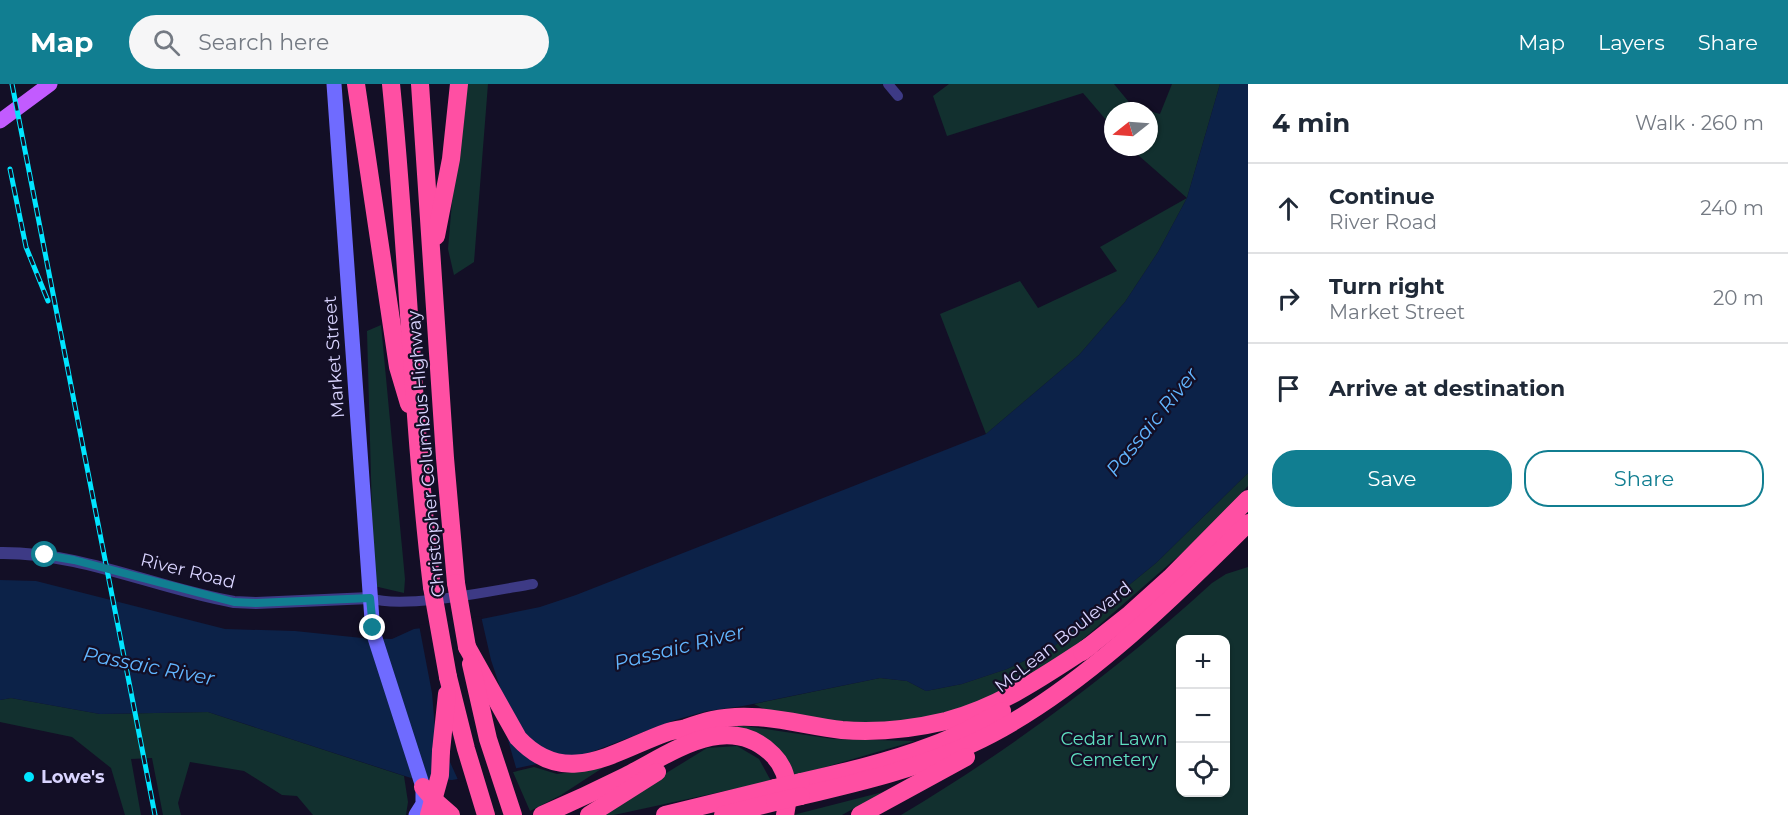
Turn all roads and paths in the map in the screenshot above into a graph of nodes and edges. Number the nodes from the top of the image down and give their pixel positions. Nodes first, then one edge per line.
1 (50, 84) edge
2 (334, 84) edge
3 (356, 84) edge
4 (391, 84) edge
5 (420, 84) edge
6 (459, 84) edge
7 (888, 84) edge
8 (898, 96) dead end
9 (0, 121) edge
10 (432, 262) junction
11 (400, 312) junction
12 (1248, 499) edge
13 (1248, 523) edge
14 (1248, 536) edge
15 (0, 553) edge
16 (533, 584) dead end
17 (370, 598) junction
18 (1147, 619) junction
19 (1090, 646) junction
20 (467, 647) junction
21 (448, 677) junction
22 (1066, 686) junction
23 (684, 729) junction
24 (709, 738) junction
25 (494, 759) junction
26 (423, 787) junction
27 (801, 789) junction
28 (778, 802) edge
29 (567, 803) junction
30 (416, 815) edge
31 (429, 815) edge
32 (451, 815) edge
33 (486, 815) edge
34 (513, 815) edge
35 (524, 815) edge
36 (542, 815) edge
37 (589, 815) edge
38 (665, 815) edge
39 (723, 815) edge
40 (860, 815) edge

1 - 9 main road
2 - 17 main road, Market Street
3 - 11 highway
4 - 11 highway, Christopher Columbus Highway
5 - 10 highway, Christopher Columbus Highway
6 - 10 highway
7 - 8 street
10 - 20 highway, Christopher Columbus Highway, bridge
11 - 21 highway, Christopher Columbus Highway, bridge
12 - 19 highway, McLean Boulevard
13 - 18 highway, McLean Boulevard
14 - 18 highway
15 - 17 street, River Road
16 - 17 street
17 - 26 main road, Market Street
18 - 22 highway, McLean Boulevard
19 - 23 highway
19 - 27 highway, McLean Boulevard
20 - 23 highway
20 - 25 highway, Christopher Columbus Highway
21 - 31 highway, bridge
21 - 33 highway, Christopher Columbus Highway
22 - 27 highway, McLean Boulevard
22 - 40 highway
23 - 29 highway
24 - 28 highway
24 - 29 highway
24 - 37 highway
25 - 34 highway, Christopher Columbus Highway
25 - 35 highway
26 - 30 main road
26 - 32 highway
27 - 28 highway, McLean Boulevard, bridge
28 - 38 highway, McLean Boulevard
28 - 39 highway, McLean Boulevard
29 - 36 highway

